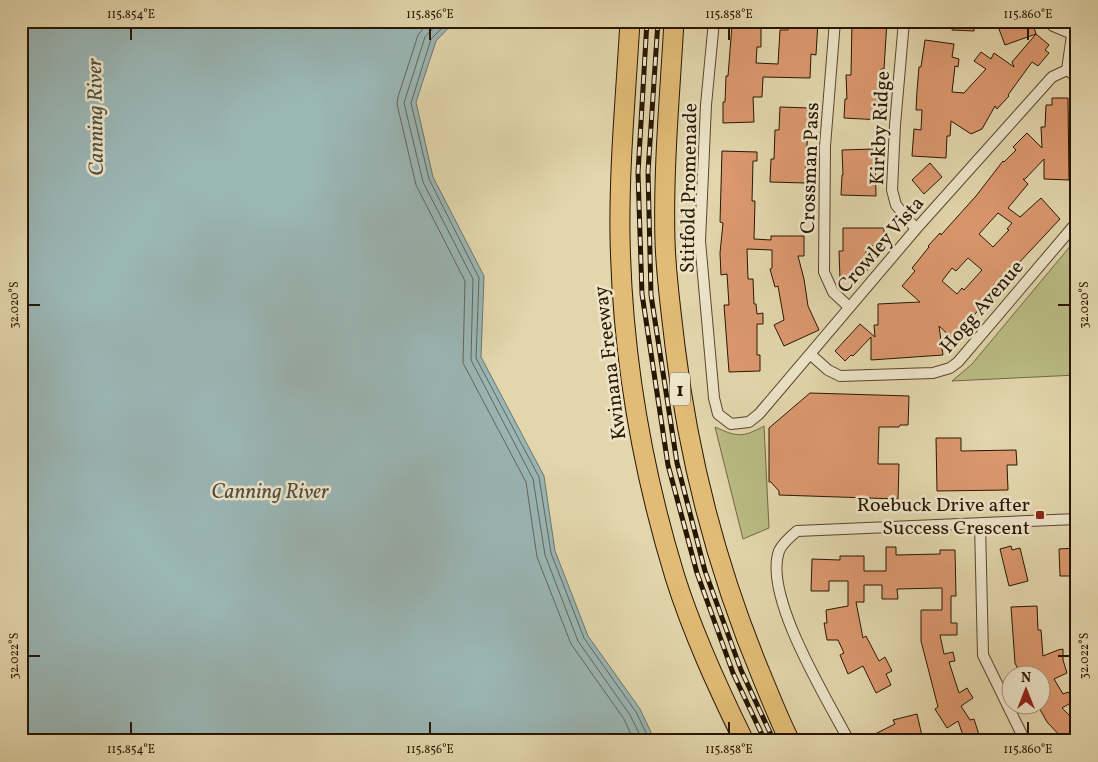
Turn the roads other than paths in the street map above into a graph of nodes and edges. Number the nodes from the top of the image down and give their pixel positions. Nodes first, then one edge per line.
1 (630, 21) edge
2 (674, 21) edge
3 (714, 21) edge
4 (835, 21) edge
5 (904, 21) edge
6 (1050, 21) edge
7 (1074, 36) edge
8 (1067, 70) junction
9 (1077, 77) edge
10 (1077, 222) edge
11 (916, 229) junction
12 (849, 307) junction
13 (810, 354) junction
14 (718, 414) joint
15 (1077, 519) edge
16 (980, 524) junction
17 (744, 741) edge
18 (790, 741) edge
19 (848, 741) edge
20 (1025, 741) edge

1 - 17 highway, Kwinana Freeway
2 - 18 highway, 1
3 - 14 street, Stitfold Promenade
4 - 12 street, Crossman Pass
5 - 11 street, Kirkby Ridge
6 - 7 street
7 - 8 street
8 - 9 street
8 - 11 street, Crowley Vista
10 - 13 street, Hogg Avenue
11 - 12 street, Crowley Vista
12 - 13 street, Crowley Vista
13 - 14 street, Crowley Vista
15 - 16 street
16 - 19 street
16 - 20 street

